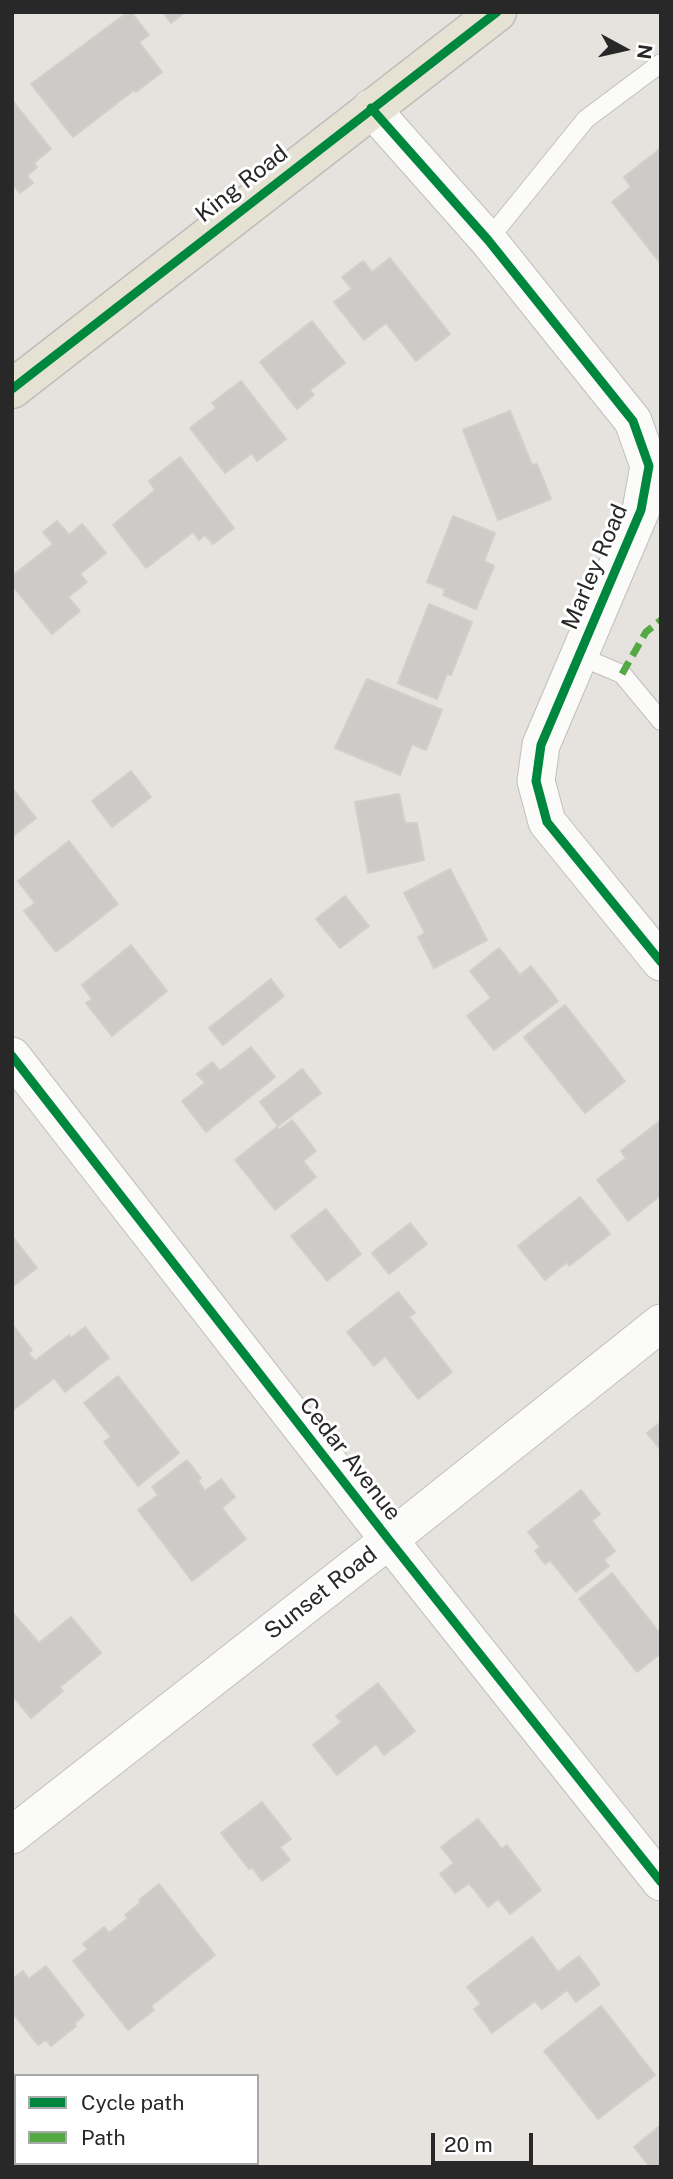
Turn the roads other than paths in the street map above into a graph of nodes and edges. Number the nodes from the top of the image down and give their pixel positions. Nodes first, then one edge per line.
1 (497, 12) edge
2 (661, 63) edge
3 (371, 108) junction
4 (488, 240) junction
5 (12, 388) edge
6 (579, 656) junction
7 (661, 721) edge
8 (661, 962) edge
9 (12, 1056) edge
10 (661, 1323) edge
11 (389, 1540) junction
12 (12, 1835) edge
13 (661, 1882) edge

1 - 3 main road, King Road
2 - 4 lane
3 - 4 street, Marley Road
3 - 5 main road, King Road
4 - 6 street, Marley Road
6 - 7 lane
6 - 8 street, Marley Road
9 - 11 street, Cedar Avenue
10 - 11 street, Sunset Road
11 - 12 street, Sunset Road
11 - 13 street, Cedar Avenue

